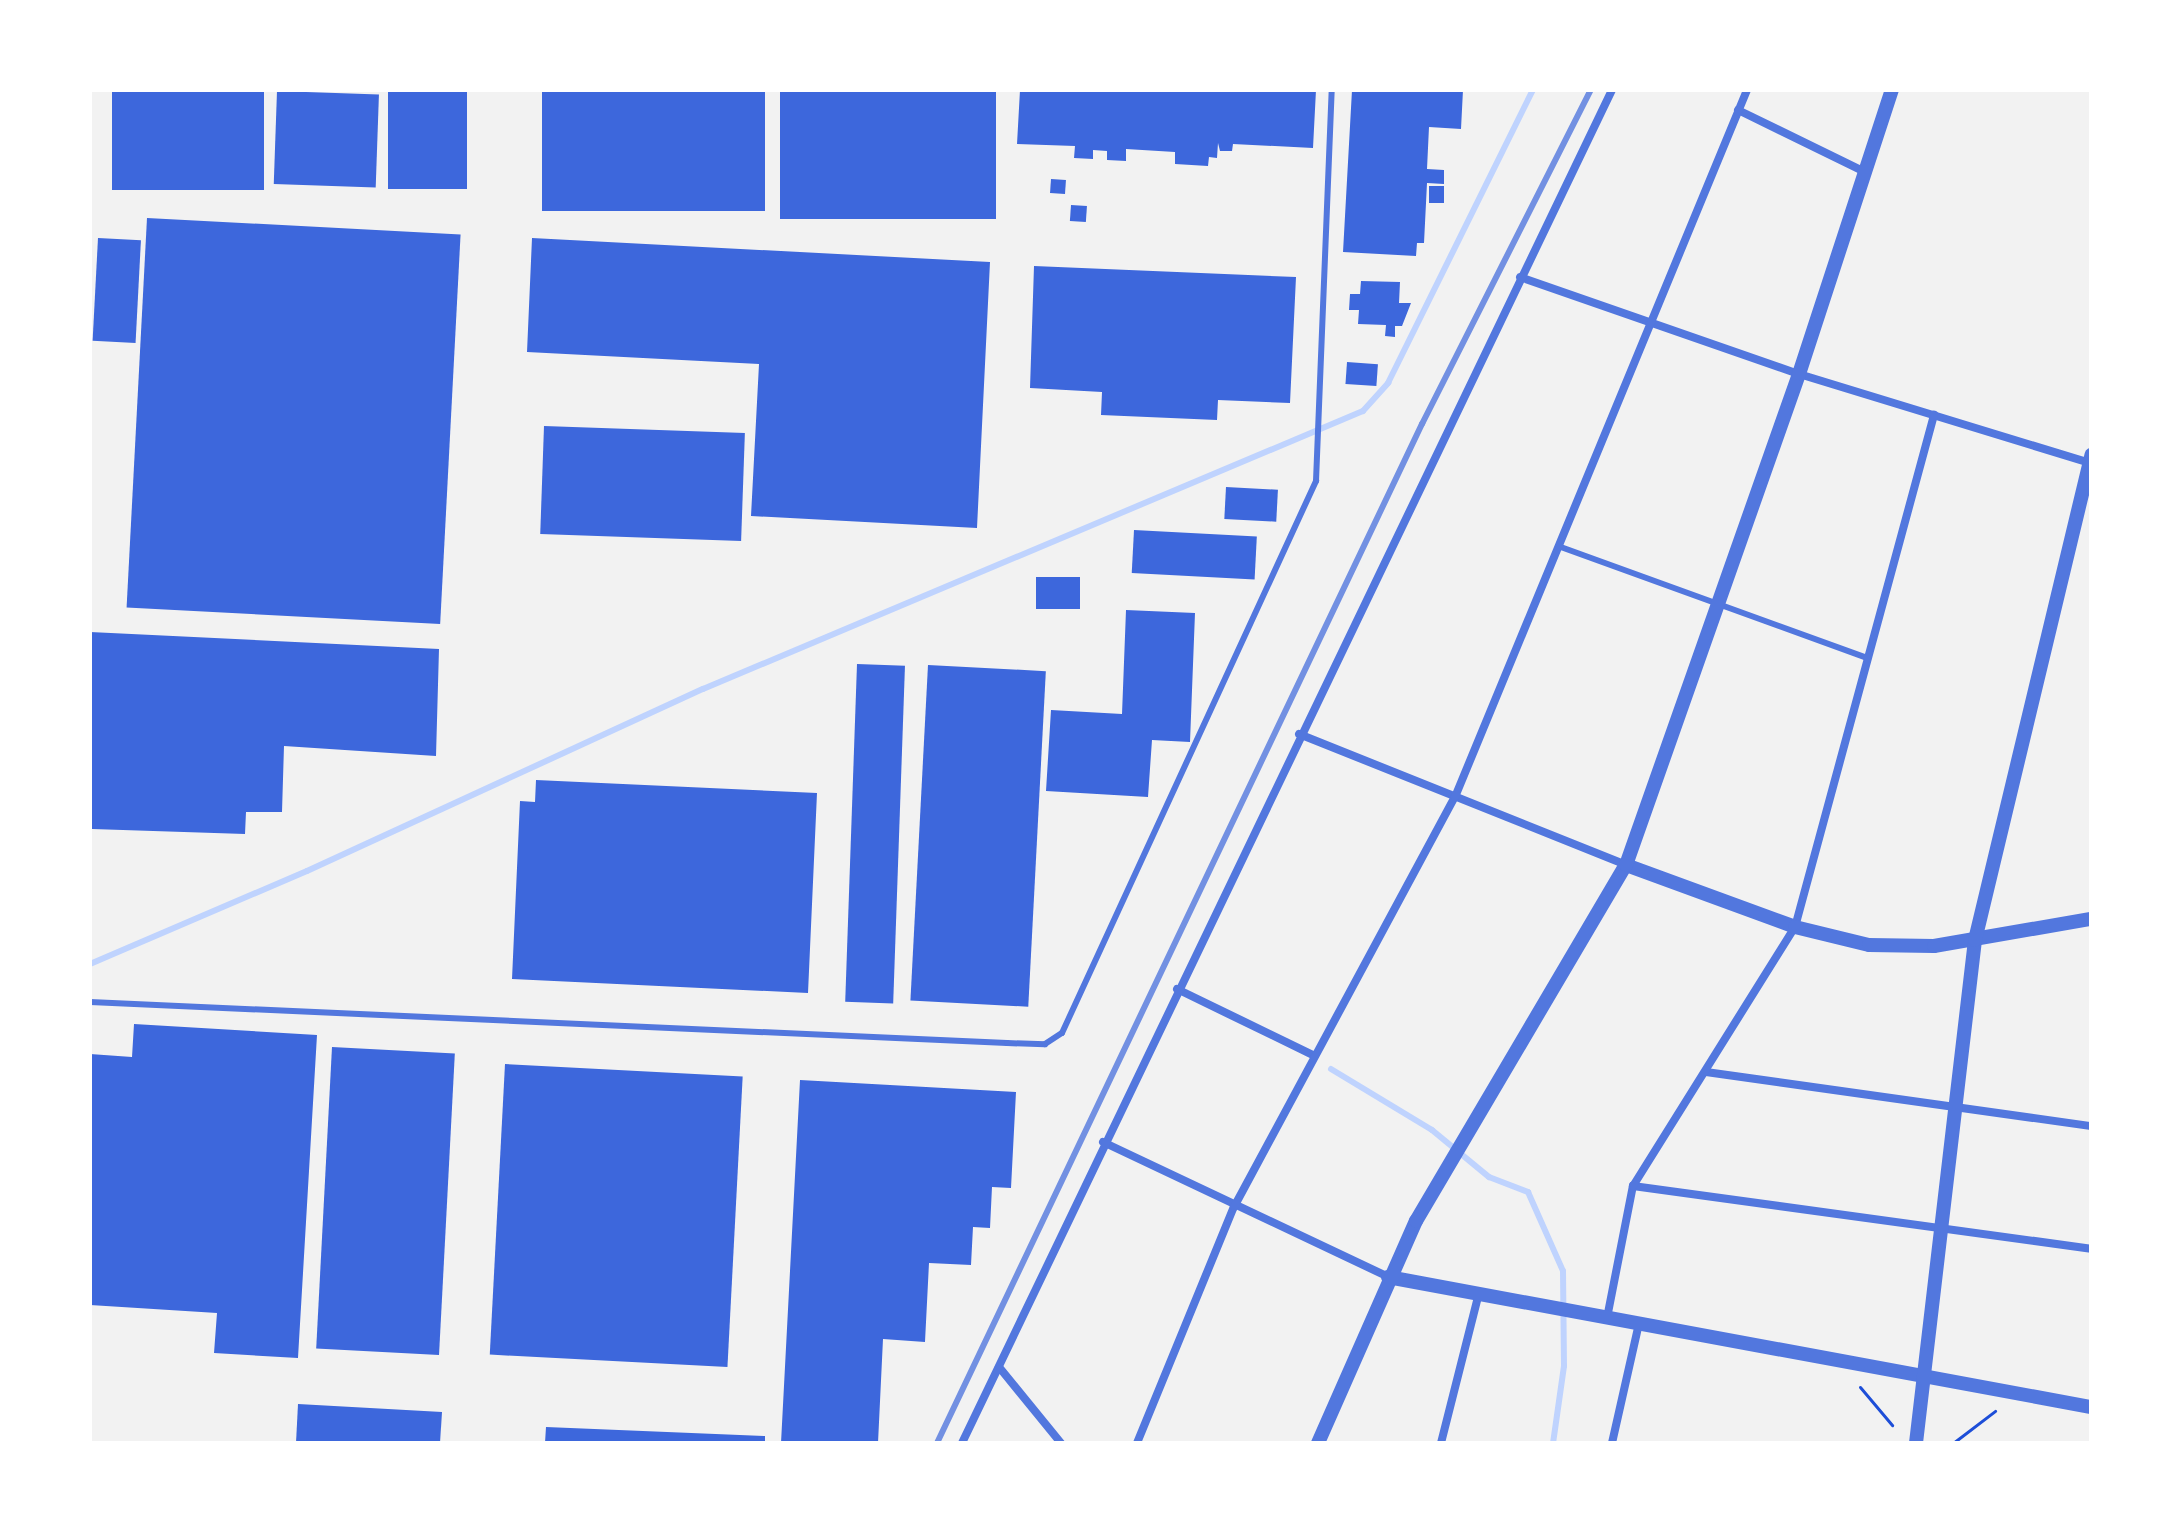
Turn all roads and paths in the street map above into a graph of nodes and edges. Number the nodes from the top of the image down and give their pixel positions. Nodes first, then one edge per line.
1 (1332, 90) edge
2 (1612, 90) edge
3 (1747, 90) edge
4 (1892, 90) edge
5 (1738, 110) junction
6 (1865, 172) junction
7 (1520, 277) junction
8 (1651, 322) junction
9 (1799, 374) junction
10 (1934, 415) junction
11 (2090, 460) edge
12 (1558, 546) junction
13 (1719, 606) junction
14 (1868, 658) junction
15 (1299, 734) junction
16 (1455, 797) junction
17 (1626, 865) junction
18 (2091, 919) edge
19 (1795, 927) junction
20 (1975, 940) junction
21 (1177, 989) junction
22 (90, 1002) edge
23 (1315, 1056) junction
24 (1706, 1072) junction
25 (1955, 1107) junction
26 (2091, 1126) edge
27 (1103, 1142) junction
28 (1633, 1186) junction
29 (1234, 1207) junction
30 (1940, 1227) junction
31 (2091, 1249) edge
32 (1388, 1277) junction
33 (1479, 1293) junction
34 (1607, 1318) junction
35 (1639, 1323) junction
36 (999, 1367) junction
37 (1922, 1376) junction
38 (1860, 1387) dead end
39 (2091, 1407) edge
40 (1995, 1411) dead end
41 (1892, 1425) dead end
42 (962, 1443) edge
43 (1061, 1443) edge
44 (1137, 1443) edge
45 (1318, 1443) edge
46 (1441, 1443) edge
47 (1612, 1443) edge
48 (1916, 1443) edge
49 (1953, 1443) edge

1 - 22 lane
2 - 7 street
3 - 5 street
4 - 6 street
5 - 6 street
5 - 8 street
6 - 9 street
7 - 8 street
7 - 15 street
8 - 9 street
8 - 12 street
9 - 10 street
9 - 13 street
10 - 11 street
10 - 14 street
11 - 20 street
12 - 13 lane
12 - 16 street
13 - 14 lane
13 - 17 street
14 - 19 street
15 - 16 street
15 - 21 street
16 - 17 street
16 - 23 street
17 - 19 street
17 - 32 street
18 - 20 street
19 - 20 street
19 - 24 street
20 - 25 street
21 - 23 street
21 - 27 street
23 - 29 street
24 - 25 street
24 - 28 street
25 - 26 street
25 - 30 street
27 - 29 street
27 - 36 street
28 - 30 street
28 - 34 street
29 - 32 street
29 - 44 street
30 - 31 street
30 - 37 street
32 - 33 street
32 - 45 street
33 - 34 street
33 - 46 street
34 - 35 street
35 - 37 street
35 - 47 street
36 - 42 street
36 - 43 street
37 - 39 street
37 - 48 street
38 - 41 path
40 - 49 path

